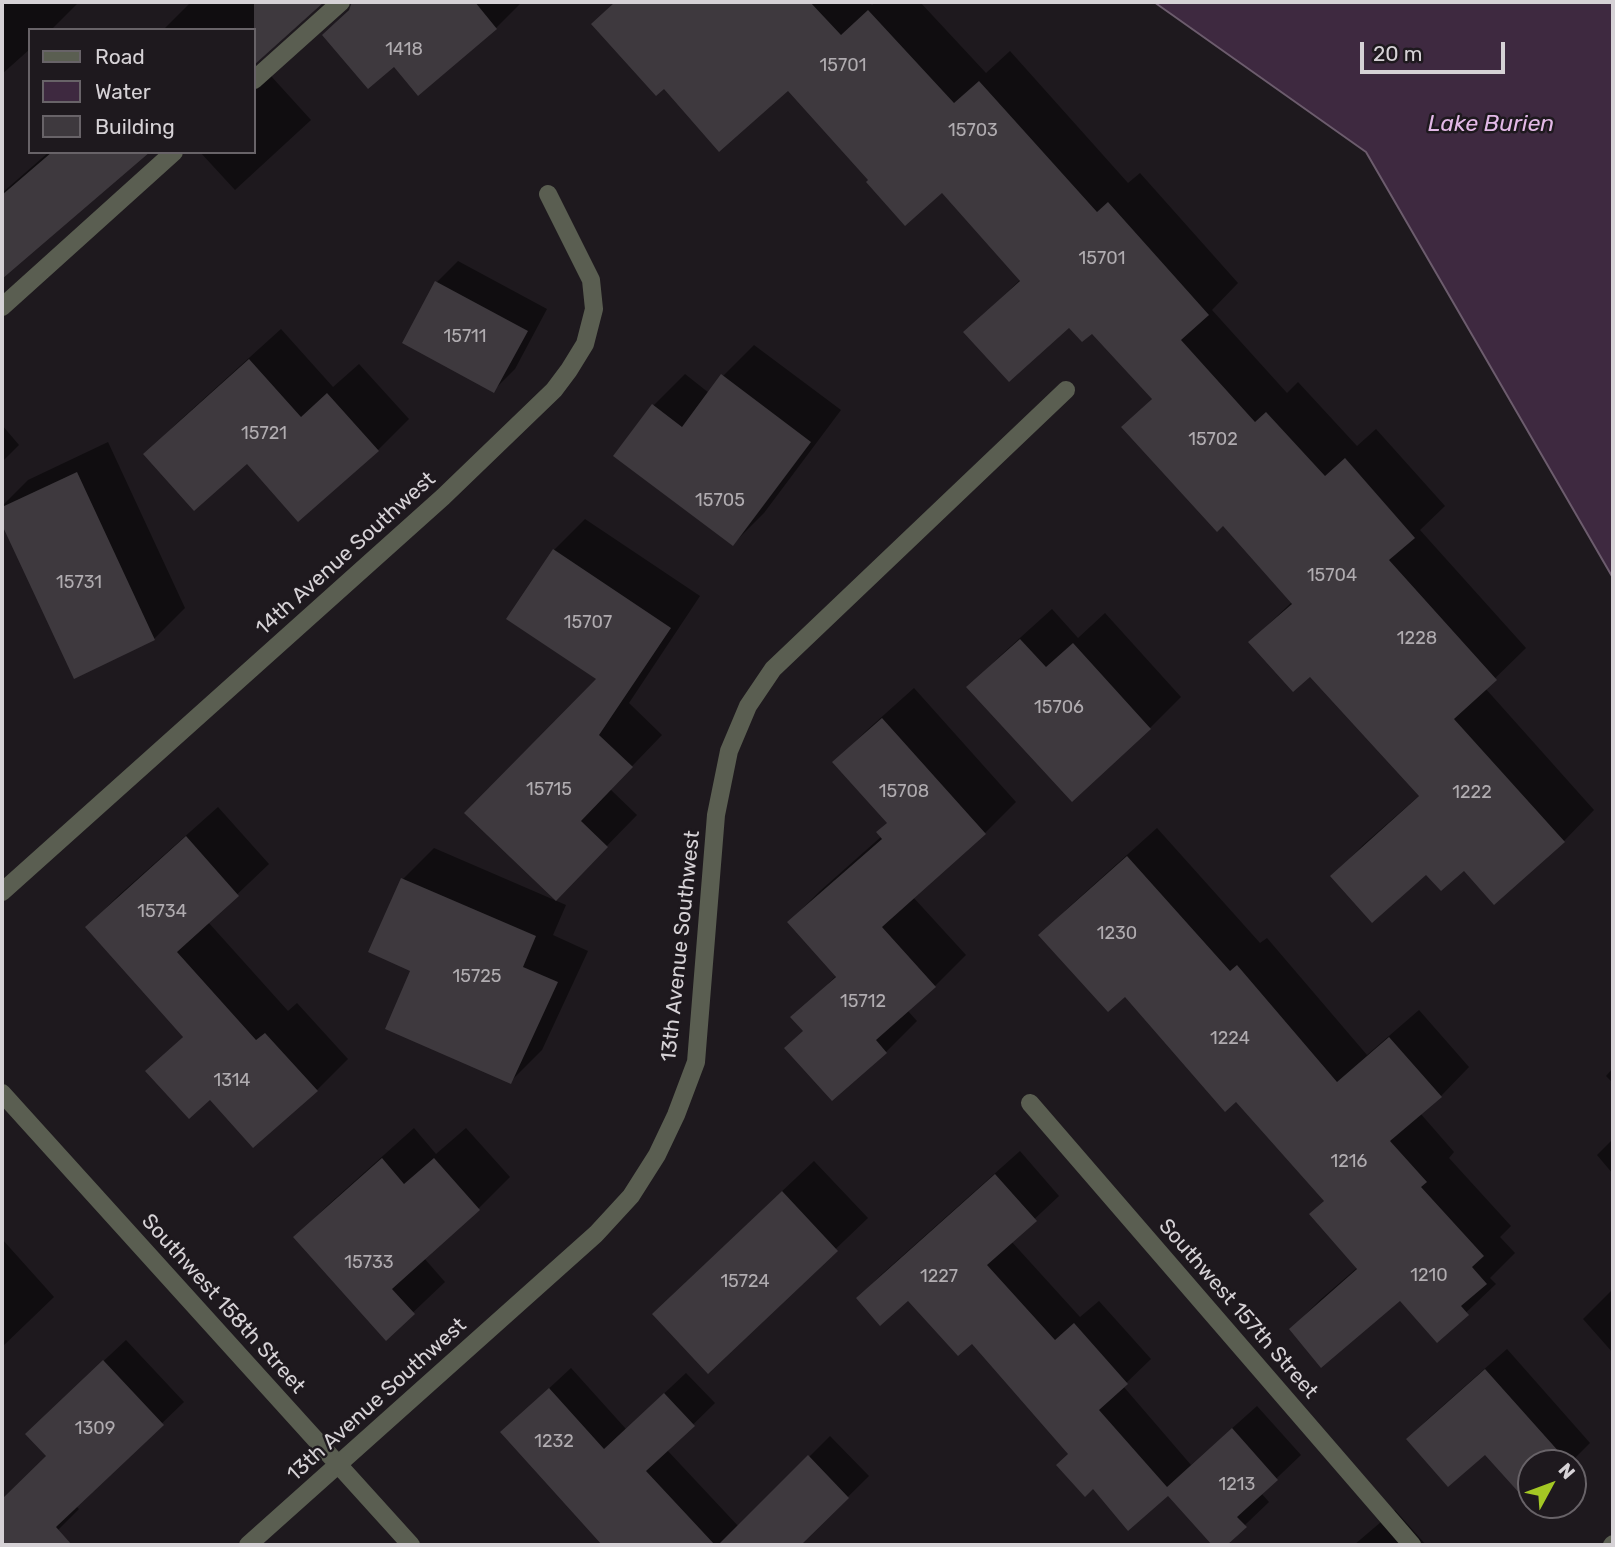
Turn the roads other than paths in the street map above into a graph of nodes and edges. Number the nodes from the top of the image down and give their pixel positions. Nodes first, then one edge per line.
1 (341, 2) edge
2 (256, 78) edge
3 (172, 154) edge
4 (548, 194) dead end
5 (2, 307) edge
6 (1066, 390) dead end
7 (2, 892) edge
8 (2, 1093) edge
9 (1030, 1103) dead end
10 (338, 1465) junction
11 (248, 1545) edge
12 (411, 1545) edge
13 (1412, 1545) edge

1 - 2 street
3 - 5 street
4 - 7 street, 14th Avenue Southwest
6 - 10 street, 13th Avenue Southwest
8 - 10 street, Southwest 158th Street
9 - 13 street, Southwest 157th Street
10 - 11 street, 13th Avenue Southwest
10 - 12 street, Southwest 158th Street

